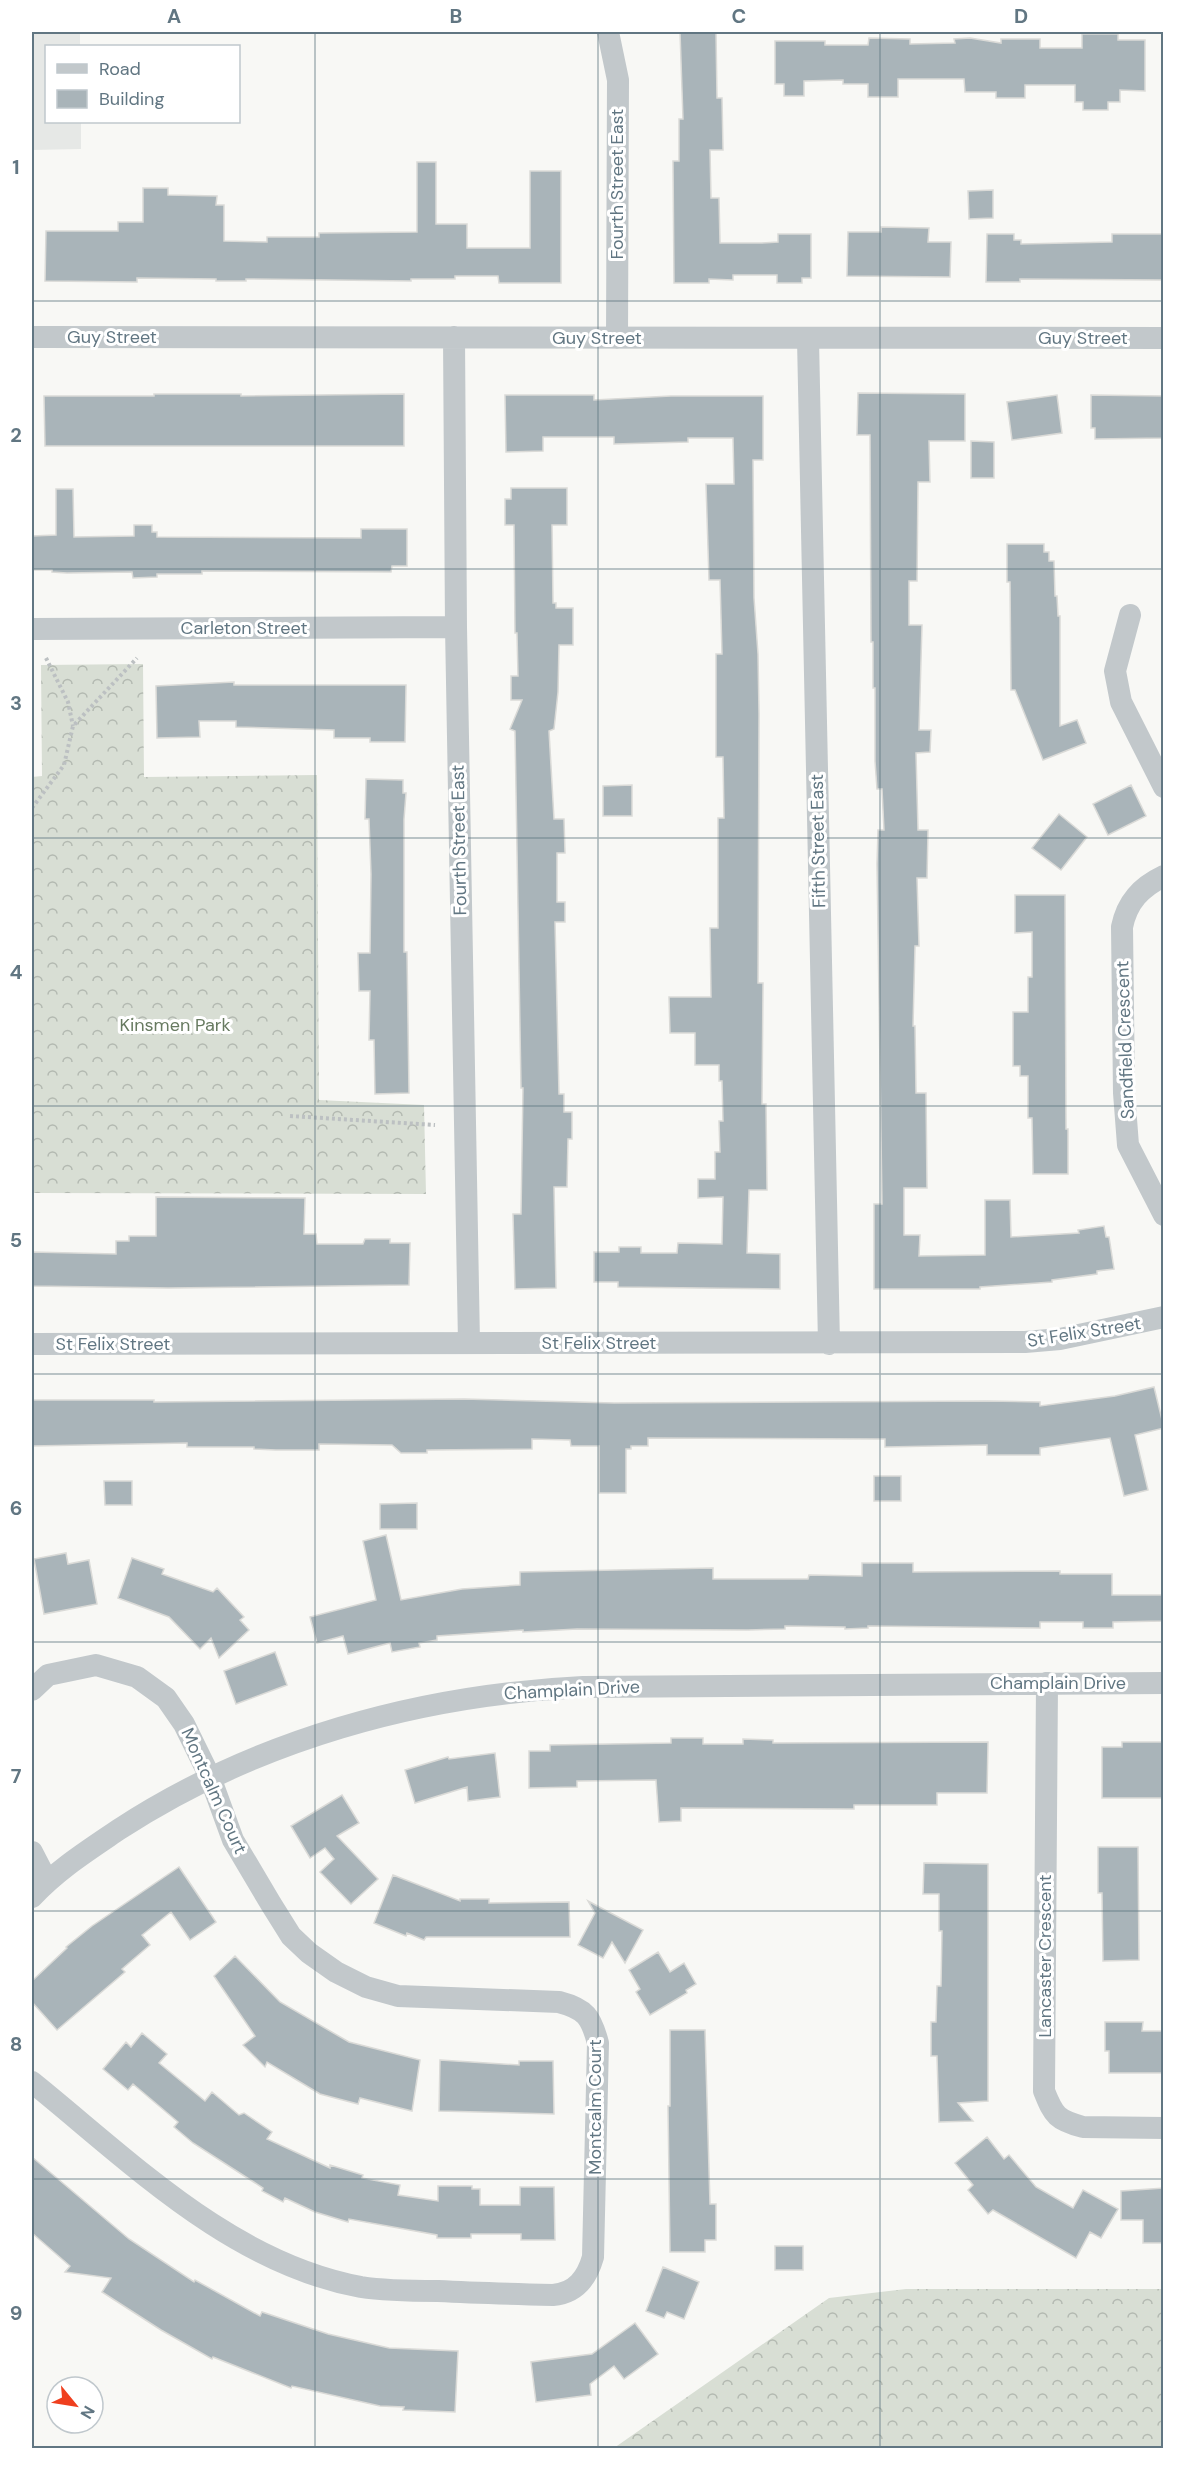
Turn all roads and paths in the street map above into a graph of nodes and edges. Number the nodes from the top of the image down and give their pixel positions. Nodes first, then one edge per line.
1 (608, 32) edge
2 (32, 337) edge
3 (454, 337) junction
4 (617, 338) junction
5 (1164, 338) edge
6 (807, 339) junction
7 (1130, 615) dead end
8 (456, 627) junction
9 (32, 629) edge
10 (46, 658) dead end
11 (137, 658) dead end
12 (73, 726) junction
13 (1164, 787) edge
14 (32, 808) edge
15 (1164, 876) edge
16 (290, 1116) dead end
17 (435, 1125) dead end
18 (1164, 1215) edge
19 (1164, 1317) edge
20 (469, 1343) junction
21 (32, 1344) edge
22 (829, 1344) junction
23 (1047, 1683) junction
24 (1164, 1683) edge
25 (32, 1690) edge
26 (210, 1777) junction
27 (32, 1852) edge
28 (47, 1881) junction
29 (32, 1897) edge
30 (32, 2082) edge
31 (1164, 2128) edge

1 - 4 street, Fourth Street East
2 - 3 street, Guy Street
3 - 4 street, Guy Street
3 - 8 street, Fourth Street East
4 - 6 street, Guy Street
5 - 6 street, Guy Street
6 - 22 street, Fifth Street East
7 - 13 street
8 - 9 street, Carleton Street
8 - 20 street, Fourth Street East
10 - 12 path
11 - 12 path
12 - 14 path
15 - 18 street, Sandfield Crescent
16 - 17 path
19 - 22 street, St Felix Street
20 - 21 street, St Felix Street
20 - 22 street, St Felix Street
23 - 24 street, Champlain Drive
23 - 26 street, Champlain Drive
23 - 31 street, Lancaster Crescent
25 - 26 street, Montcalm Court
26 - 28 street, Champlain Drive
26 - 30 street, Montcalm Court
27 - 28 street
28 - 29 street, Champlain Drive

